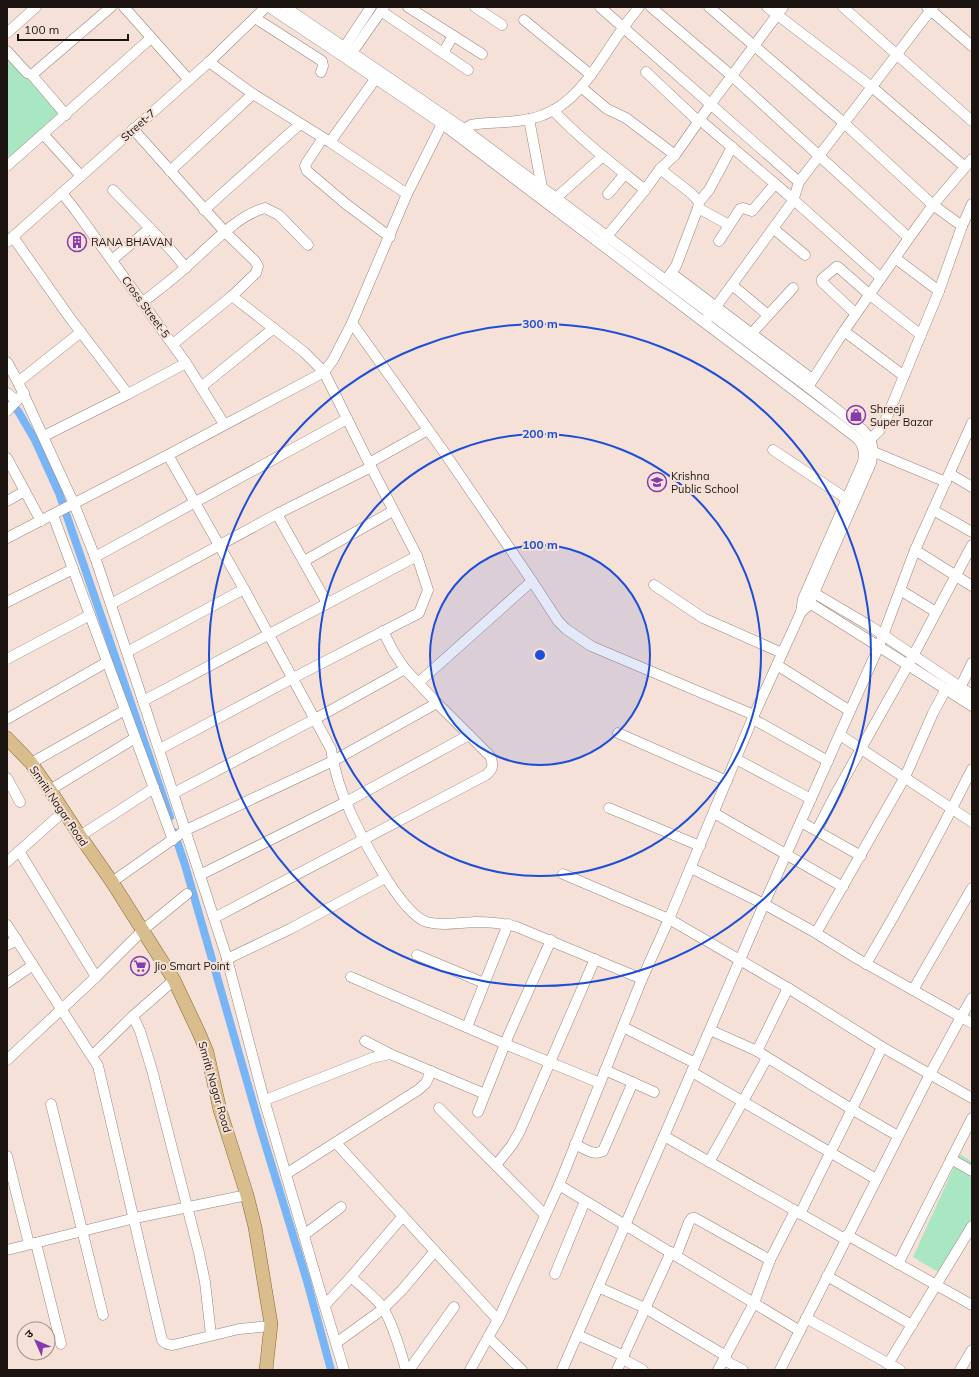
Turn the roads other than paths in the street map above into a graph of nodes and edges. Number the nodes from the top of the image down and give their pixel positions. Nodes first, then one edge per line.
1 (36, 7) edge
2 (111, 7) edge
3 (124, 7) edge
4 (267, 7) edge
5 (286, 7) edge
6 (371, 7) edge
7 (475, 7) edge
8 (600, 7) edge
9 (639, 7) edge
10 (651, 7) edge
11 (709, 7) edge
12 (767, 7) edge
13 (784, 7) edge
14 (843, 7) edge
15 (930, 8) edge
16 (382, 9) edge
17 (415, 9) edge
18 (777, 16) junction
19 (255, 18) junction
20 (524, 20) dead end
21 (502, 25) dead end
22 (623, 27) junction
23 (7, 33) edge
24 (453, 36) junction
25 (151, 38) junction
26 (755, 46) junction
27 (972, 46) edge
28 (7, 51) edge
29 (348, 52) junction
30 (443, 53) junction
31 (482, 54) dead end
32 (897, 54) junction
33 (209, 62) junction
34 (468, 70) dead end
35 (321, 72) dead end
36 (646, 72) dead end
37 (31, 74) junction
38 (591, 75) junction
39 (732, 76) junction
40 (376, 78) junction
41 (189, 80) junction
42 (581, 87) junction
43 (872, 87) junction
44 (253, 94) junction
45 (710, 105) junction
46 (553, 110) junction
47 (66, 115) junction
48 (444, 119) junction
49 (529, 119) junction
50 (699, 121) junction
51 (972, 121) edge
52 (844, 123) junction
53 (300, 124) junction
54 (133, 129) junction
55 (460, 132) junction
56 (44, 134) junction
57 (327, 140) junction
58 (732, 147) junction
59 (675, 155) junction
60 (603, 156) junction
61 (819, 156) junction
62 (972, 158) edge
63 (9, 161) edge
64 (965, 167) junction
65 (660, 169) junction
66 (170, 171) junction
67 (625, 174) junction
68 (81, 176) junction
69 (799, 182) junction
70 (775, 184) junction
71 (542, 188) junction
72 (113, 190) dead end
73 (645, 190) junction
74 (62, 193) junction
75 (407, 194) junction
76 (608, 194) dead end
77 (556, 198) junction
78 (793, 201) junction
79 (972, 204) edge
80 (698, 205) junction
81 (933, 205) junction
82 (204, 210) junction
83 (728, 225) junction
84 (962, 226) junction
85 (150, 228) junction
86 (774, 229) junction
87 (224, 232) junction
88 (390, 237) junction
89 (909, 238) junction
90 (10, 239) edge
91 (603, 240) junction
92 (719, 241) dead end
93 (308, 245) dead end
94 (805, 255) dead end
95 (895, 258) junction
96 (112, 260) junction
97 (186, 268) junction
98 (669, 277) junction
99 (881, 278) junction
100 (732, 285) junction
101 (793, 288) dead end
102 (939, 291) junction
103 (870, 295) junction
104 (232, 296) junction
105 (143, 302) junction
106 (714, 310) junction
107 (856, 314) junction
108 (768, 315) junction
109 (352, 323) junction
110 (704, 323) junction
111 (274, 328) junction
112 (844, 331) junction
113 (81, 332) junction
114 (752, 333) junction
115 (921, 335) junction
116 (173, 344) junction
117 (7, 362) edge
118 (186, 363) junction
119 (324, 372) junction
120 (904, 376) junction
121 (18, 382) junction
122 (810, 383) junction
123 (201, 387) junction
124 (7, 394) edge
125 (128, 394) junction
126 (20, 397) junction
127 (7, 411) edge
128 (347, 419) junction
129 (972, 423) edge
130 (224, 424) junction
131 (428, 430) junction
132 (44, 436) junction
133 (969, 440) edge
134 (867, 443) junction
135 (773, 450) dead end
136 (874, 452) junction
137 (168, 455) junction
138 (7, 458) edge
139 (370, 464) junction
140 (948, 478) junction
141 (972, 486) edge
142 (25, 491) junction
143 (847, 499) junction
144 (7, 501) edge
145 (194, 502) junction
146 (74, 504) junction
147 (394, 510) junction
148 (933, 510) junction
149 (277, 514) junction
150 (53, 515) junction
151 (42, 520) junction
152 (972, 532) edge
153 (7, 538) edge
154 (972, 545) edge
155 (219, 546) junction
156 (915, 550) junction
157 (417, 556) junction
158 (95, 558) junction
159 (304, 561) junction
160 (73, 569) junction
161 (956, 575) junction
162 (532, 581) junction
163 (654, 585) dead end
164 (972, 586) edge
165 (244, 589) junction
166 (900, 590) junction
167 (811, 591) junction
168 (806, 601) junction
169 (7, 602) edge
170 (327, 603) junction
171 (111, 604) junction
172 (936, 612) junction
173 (90, 615) junction
174 (383, 631) junction
175 (268, 634) junction
176 (883, 635) junction
177 (879, 646) junction
178 (127, 652) junction
179 (782, 653) junction
180 (7, 659) edge
181 (911, 660) junction
182 (107, 662) junction
183 (972, 663) edge
184 (777, 665) junction
185 (405, 669) junction
186 (293, 678) junction
187 (418, 683) junction
188 (960, 688) junction
189 (946, 689) junction
190 (972, 695) edge
191 (144, 701) junction
192 (436, 703) junction
193 (972, 706) edge
194 (125, 710) junction
195 (850, 711) junction
196 (754, 717) junction
197 (7, 719) edge
198 (314, 719) junction
199 (618, 733) dead end
200 (468, 735) junction
201 (840, 735) junction
202 (7, 738) edge
203 (135, 738) junction
204 (861, 748) junction
205 (160, 749) junction
206 (736, 759) junction
207 (333, 760) junction
208 (31, 762) junction
209 (828, 762) junction
210 (972, 769) edge
211 (905, 777) junction
212 (7, 778) edge
213 (727, 781) junction
214 (154, 788) junction
215 (50, 790) junction
216 (174, 793) junction
217 (811, 799) junction
218 (20, 802) dead end
219 (346, 802) junction
220 (608, 808) dead end
221 (952, 809) junction
222 (64, 811) junction
223 (714, 813) junction
224 (801, 822) junction
225 (972, 822) edge
226 (186, 830) junction
227 (817, 830) junction
228 (80, 836) junction
229 (365, 839) junction
230 (173, 840) junction
231 (700, 846) junction
232 (19, 851) junction
233 (786, 854) junction
234 (861, 856) junction
235 (7, 862) edge
236 (691, 868) junction
237 (563, 874) dead end
238 (200, 875) junction
239 (385, 878) junction
240 (112, 882) junction
241 (843, 886) junction
242 (972, 888) edge
243 (187, 894) dead end
244 (764, 904) junction
245 (214, 918) junction
246 (669, 919) junction
247 (508, 924) junction
248 (7, 925) edge
249 (143, 930) junction
250 (816, 933) junction
251 (17, 940) junction
252 (550, 940) junction
253 (7, 945) edge
254 (417, 955) dead end
255 (227, 959) junction
256 (594, 959) junction
257 (740, 960) junction
258 (866, 964) junction
259 (33, 966) junction
260 (96, 977) junction
261 (351, 977) dead end
262 (642, 979) junction
263 (174, 980) junction
264 (7, 983) edge
265 (484, 983) junction
266 (788, 988) junction
267 (913, 990) junction
268 (972, 998) edge
269 (61, 1009) junction
270 (133, 1016) junction
271 (961, 1017) junction
272 (972, 1023) edge
273 (466, 1027) junction
274 (623, 1027) junction
275 (710, 1030) junction
276 (365, 1041) dead end
277 (505, 1044) junction
278 (882, 1047) junction
279 (757, 1051) junction
280 (390, 1054) junction
281 (93, 1055) junction
282 (767, 1058) junction
283 (7, 1060) edge
284 (549, 1062) junction
285 (694, 1067) junction
286 (605, 1070) junction
287 (431, 1071) junction
288 (930, 1074) junction
289 (633, 1082) junction
290 (600, 1083) junction
291 (654, 1092) dead end
292 (485, 1094) junction
293 (972, 1098) edge
294 (265, 1100) junction
295 (743, 1101) junction
296 (51, 1104) dead end
297 (440, 1108) dead end
298 (853, 1110) junction
299 (478, 1112) dead end
300 (972, 1118) edge
301 (664, 1136) junction
302 (898, 1136) junction
303 (336, 1143) junction
304 (575, 1144) junction
305 (830, 1152) junction
306 (7, 1156) edge
307 (951, 1159) junction
308 (709, 1162) junction
309 (496, 1165) junction
310 (972, 1171) edge
311 (286, 1174) junction
312 (876, 1179) junction
313 (559, 1185) junction
314 (247, 1195) junction
315 (585, 1201) junction
316 (186, 1207) junction
317 (340, 1207) dead end
318 (798, 1212) junction
319 (545, 1215) junction
320 (403, 1216) junction
321 (135, 1218) junction
322 (625, 1224) junction
323 (972, 1226) edge
324 (82, 1231) junction
325 (304, 1235) junction
326 (846, 1237) junction
327 (33, 1243) junction
328 (7, 1250) edge
329 (435, 1251) junction
330 (674, 1254) junction
331 (770, 1260) junction
332 (898, 1264) junction
333 (555, 1274) dead end
334 (827, 1276) junction
335 (351, 1277) junction
336 (936, 1286) junction
337 (598, 1287) junction
338 (754, 1303) junction
339 (972, 1305) edge
340 (324, 1306) junction
341 (454, 1307) dead end
342 (645, 1308) junction
343 (383, 1309) junction
344 (103, 1315) dead end
345 (806, 1318) junction
346 (498, 1320) junction
347 (912, 1325) junction
348 (271, 1326) junction
349 (800, 1331) junction
350 (211, 1335) junction
351 (578, 1335) junction
352 (488, 1337) junction
353 (336, 1343) junction
354 (61, 1344) dead end
355 (972, 1350) edge
356 (623, 1357) junction
357 (725, 1358) junction
358 (888, 1364) junction
359 (266, 1370) edge
360 (344, 1370) edge
361 (406, 1370) edge
362 (409, 1370) edge
363 (470, 1370) edge
364 (522, 1370) edge
365 (562, 1370) edge
366 (618, 1370) edge
367 (643, 1370) edge
368 (718, 1370) edge
369 (743, 1370) edge
370 (781, 1370) edge
371 (900, 1370) edge
372 (960, 1370) edge

1 - 23 street
2 - 37 street
3 - 25 street
4 - 19 street, Street-7
4 - 29 street
5 - 29 street
6 - 29 street
7 - 21 street
8 - 22 street
9 - 22 street
10 - 39 street
11 - 26 street
12 - 18 street
13 - 18 street
14 - 32 street
15 - 27 street
15 - 32 street
16 - 29 street
16 - 30 street
17 - 24 street
18 - 26 street
18 - 43 street
19 - 33 street, Street-7
19 - 35 street
20 - 38 street
22 - 38 street
22 - 45 street
24 - 30 street
24 - 31 street
25 - 41 street
25 - 47 street
26 - 39 street
26 - 52 street
28 - 37 street
29 - 40 street
29 - 48 street
30 - 34 street
32 - 43 street
32 - 51 street
33 - 41 street, Street-7
33 - 44 street
36 - 50 street
37 - 47 street
38 - 42 street
39 - 45 street
39 - 61 street
40 - 48 street
40 - 57 street
41 - 54 street, Street-7
42 - 46 street
42 - 59 street
43 - 52 street
43 - 64 street
44 - 53 street
44 - 66 street
45 - 50 street
45 - 69 street
46 - 49 street
46 - 60 street
47 - 56 street
48 - 55 street
48 - 75 street
49 - 55 street
49 - 71 street
50 - 58 street
50 - 59 street
52 - 61 street
52 - 81 street
53 - 57 street
53 - 82 street
54 - 66 street
54 - 68 street, Street-7
55 - 71 street
55 - 91 street
56 - 63 street
56 - 68 street
57 - 75 street
57 - 88 street
58 - 70 street
58 - 80 street
59 - 65 street
60 - 67 street
60 - 77 street
61 - 69 street
61 - 89 street
62 - 64 street
64 - 81 street
65 - 73 street
65 - 80 street
66 - 82 street
67 - 73 street
67 - 76 street
68 - 74 street, Street-7
69 - 78 street
70 - 78 street
70 - 83 street
71 - 77 street
72 - 85 street
73 - 91 street
74 - 90 street, Street-7
74 - 96 street, Cross Street-5
75 - 88 street
77 - 91 street
78 - 86 street
78 - 99 street
79 - 84 street
80 - 83 street
80 - 98 street
81 - 84 street
81 - 89 street
82 - 87 street
83 - 92 street
84 - 102 street
85 - 96 street
85 - 97 street
86 - 94 street
86 - 100 street
87 - 93 street
87 - 97 street
87 - 104 street
88 - 109 street
89 - 95 street
90 - 113 street
91 - 98 street
91 - 110 street
95 - 99 street
95 - 102 street
96 - 105 street, Cross Street-5
97 - 105 street
98 - 106 street
99 - 103 street
100 - 106 street
100 - 108 street
101 - 108 street
102 - 115 street
103 - 107 street
103 - 107 street
103 - 115 street
104 - 111 street
104 - 116 street
105 - 116 street, Cross Street-5
106 - 110 street
106 - 114 street
106 - 122 street
107 - 112 street
108 - 114 street
109 - 119 street
109 - 131 street
110 - 134 street
111 - 119 street
111 - 123 street
112 - 120 street
112 - 122 street
113 - 121 street
113 - 125 street
114 - 122 street
115 - 120 street
116 - 118 street, Cross Street-5
117 - 121 street
118 - 123 street, Cross Street-5
118 - 125 street
119 - 128 street
119 - 130 street
120 - 134 street
121 - 126 street
122 - 134 street
123 - 130 street, Cross Street-5
124 - 126 street
125 - 132 street
126 - 127 street
126 - 132 street
128 - 139 street
128 - 145 street
129 - 133 street
130 - 137 street
131 - 139 street
131 - 162 street
132 - 146 street
133 - 140 street
134 - 136 street
134 - 143 street
135 - 143 street
136 - 140 street
136 - 167 street
137 - 145 street
137 - 146 street
138 - 142 street
139 - 147 street
139 - 149 street
140 - 141 street
140 - 148 street
142 - 144 street
142 - 151 street
143 - 167 street
145 - 155 street
145 - 158 street
146 - 150 street
146 - 158 street
147 - 157 street
147 - 159 street
148 - 152 street
148 - 156 street
149 - 155 street
149 - 159 street
150 - 151 street
150 - 160 street
151 - 153 street
154 - 161 street
155 - 165 street
155 - 171 street
156 - 161 street
156 - 166 street
157 - 170 street
157 - 174 street
158 - 171 street
159 - 170 street
160 - 169 street
160 - 173 street
161 - 164 street
161 - 172 street
162 - 187 street
162 - 196 street
163 - 179 street
165 - 175 street
165 - 178 street
166 - 172 street
166 - 176 street
167 - 168 street
167 - 176 street
168 - 177 street
168 - 179 street
170 - 175 street
171 - 178 street
172 - 181 street
173 - 180 street
173 - 182 street
174 - 185 street
174 - 186 street
175 - 186 street
175 - 191 street
176 - 177 street
176 - 181 street
177 - 181 street
177 - 195 street
178 - 191 street
179 - 184 street
181 - 188 street
181 - 189 street
181 - 204 street
182 - 194 street
182 - 197 street
183 - 188 street
184 - 195 street
184 - 196 street
185 - 187 street
185 - 198 street
186 - 198 street
186 - 205 street
187 - 192 street
188 - 190 street
189 - 193 street
189 - 211 street
191 - 205 street
192 - 200 street
192 - 207 street
194 - 203 street
194 - 208 street
195 - 201 street
196 - 206 street
196 - 209 street
198 - 207 street
198 - 216 street
199 - 213 street
200 - 219 street
200 - 229 street
201 - 204 street
201 - 209 street
202 - 208 main road, Smriti Nagar Road
203 - 214 street
203 - 215 street
204 - 211 street
204 - 227 street
205 - 216 street
206 - 213 street
206 - 217 street
207 - 219 street
207 - 226 street
208 - 215 main road, Smriti Nagar Road
209 - 217 street
210 - 221 street
211 - 221 street
211 - 234 street
212 - 218 street
213 - 223 street
214 - 228 street
214 - 230 street
215 - 222 main road, Smriti Nagar Road
216 - 226 street
217 - 224 street
219 - 229 street
219 - 238 street
220 - 231 street
221 - 225 street
221 - 258 street
222 - 228 main road, Smriti Nagar Road
222 - 232 street
223 - 231 street
223 - 233 street
224 - 227 street
224 - 233 street
226 - 230 street
226 - 238 street
227 - 234 street
228 - 240 main road, Smriti Nagar Road
229 - 239 street
229 - 245 street
230 - 240 street
231 - 236 street
232 - 235 street
232 - 260 street
233 - 241 street
233 - 244 street
234 - 241 street
236 - 244 street
236 - 246 street
237 - 246 street
238 - 245 street
239 - 247 street
239 - 255 street
240 - 249 main road, Smriti Nagar Road
241 - 250 street
242 - 267 street
243 - 249 street
244 - 250 street
244 - 257 street
245 - 255 street
246 - 257 street
246 - 262 street
247 - 252 street
247 - 265 street
248 - 251 street
249 - 260 street
249 - 263 main road, Smriti Nagar Road
250 - 258 street
251 - 253 street
251 - 259 street
252 - 256 street
252 - 277 street
254 - 265 street
255 - 294 street
256 - 262 street
256 - 284 street
257 - 266 street
257 - 275 street
258 - 267 street
259 - 264 street
259 - 269 street
260 - 269 street
261 - 273 street
262 - 274 street
263 - 270 street
263 - 314 main road, Smriti Nagar Road
265 - 273 street
266 - 278 street
266 - 279 street
267 - 271 street
268 - 271 street
269 - 281 street
269 - 283 street
270 - 281 street
270 - 316 street
271 - 272 street
271 - 288 street
273 - 277 street
274 - 285 street
274 - 286 street
275 - 279 street
275 - 285 street
276 - 280 street
277 - 284 street
277 - 292 street
278 - 288 street
278 - 298 street
279 - 282 street
280 - 287 street
280 - 294 street
281 - 321 street
282 - 295 street
282 - 298 street
284 - 290 street
284 - 309 street
285 - 295 street
285 - 301 street
286 - 289 street
286 - 290 street
287 - 292 street
287 - 303 street
288 - 293 street
288 - 302 street
289 - 291 street
289 - 304 street
290 - 304 street
292 - 299 street
294 - 311 street
295 - 305 street
295 - 308 street
296 - 324 street
297 - 309 street
298 - 302 street
298 - 305 street
300 - 307 street
301 - 308 street
301 - 322 street
302 - 312 street
303 - 311 street
303 - 320 street
304 - 313 street
305 - 312 street
305 - 318 street
306 - 327 street
307 - 310 street
307 - 332 street
308 - 318 street
309 - 319 street
311 - 325 street
312 - 326 street
313 - 315 street
313 - 319 street
314 - 316 street
314 - 348 main road, Smriti Nagar Road
315 - 322 street
315 - 333 street
316 - 321 street
316 - 350 street
317 - 325 street
318 - 326 street
318 - 331 street
319 - 346 street
320 - 329 street
320 - 335 street
321 - 324 street
321 - 350 street
322 - 330 street
322 - 337 street
323 - 336 street
324 - 327 street
324 - 344 street
325 - 340 street
326 - 332 street
326 - 334 street
327 - 328 street
327 - 354 street
329 - 343 street
329 - 346 street
330 - 331 street
330 - 338 street
330 - 342 street
331 - 338 street
332 - 336 street
334 - 345 street
334 - 347 street
335 - 340 street
335 - 343 street
336 - 339 street
336 - 347 street
337 - 342 street
337 - 351 street
338 - 349 street
338 - 357 street
340 - 353 street
341 - 362 street
342 - 356 street
342 - 357 street
343 - 353 street
343 - 361 street
345 - 349 street
345 - 358 street
346 - 352 street
347 - 358 street
348 - 350 street
348 - 359 main road, Smriti Nagar Road
349 - 370 street
351 - 356 street
351 - 365 street
352 - 363 street
352 - 364 street
353 - 360 street
355 - 372 street
356 - 366 street
356 - 367 street
357 - 368 street
357 - 369 street
358 - 371 street

